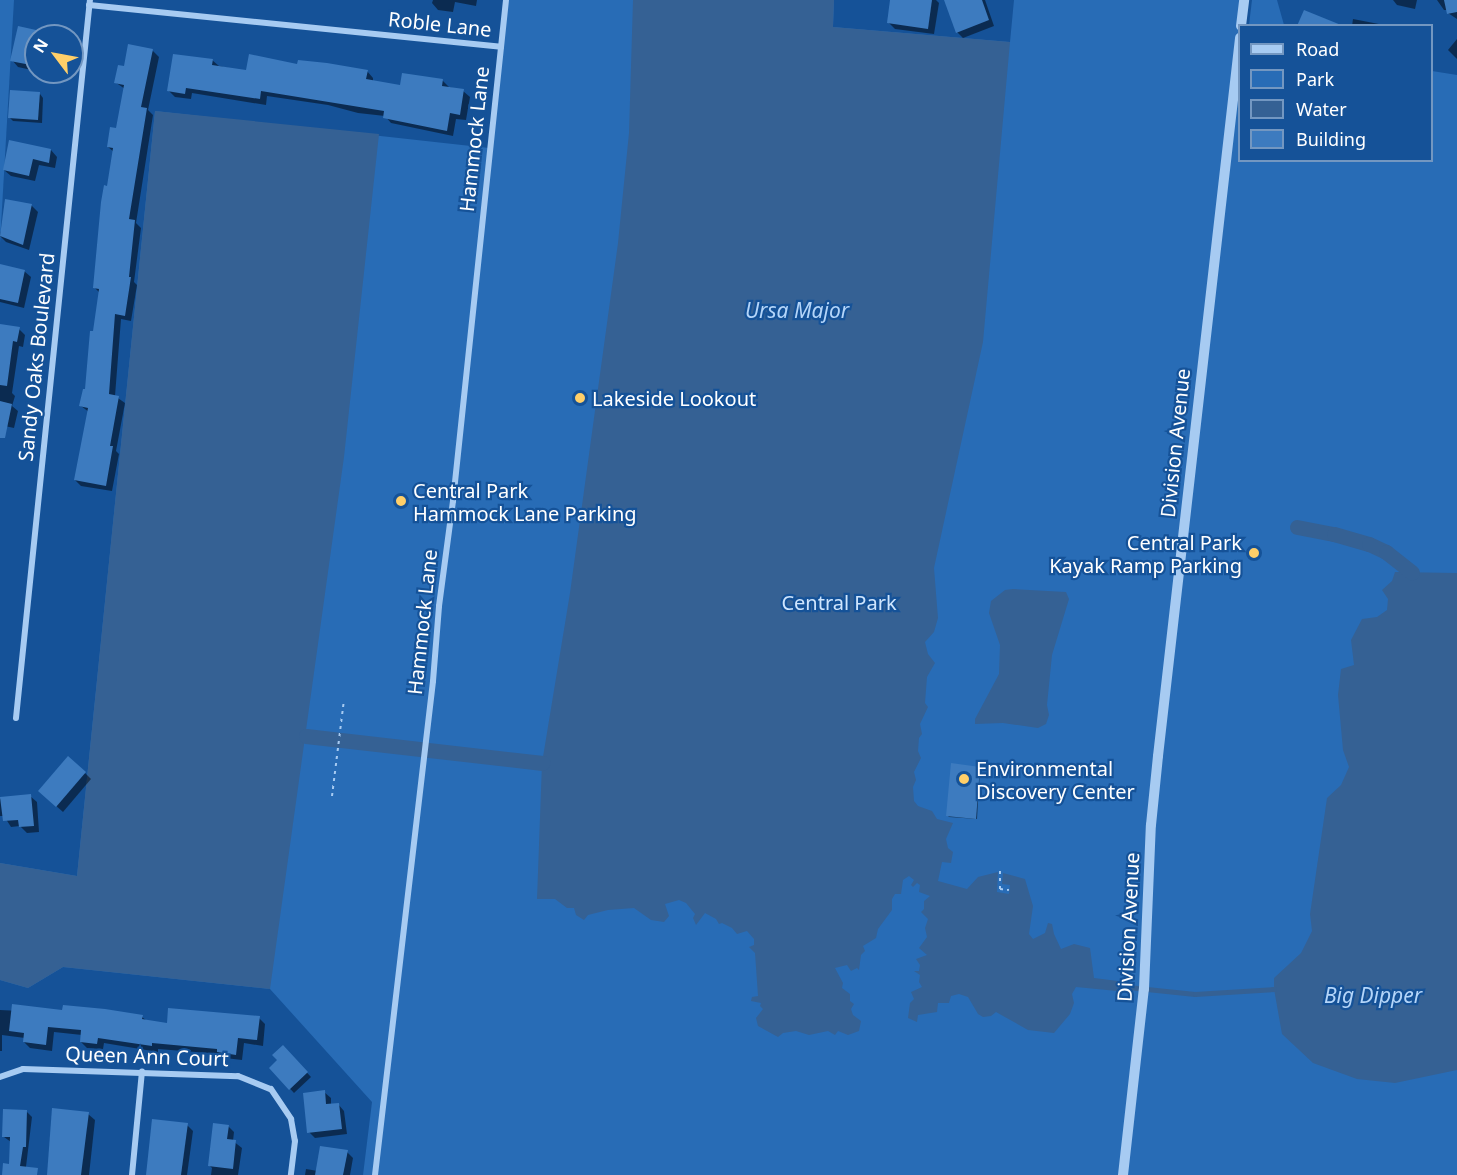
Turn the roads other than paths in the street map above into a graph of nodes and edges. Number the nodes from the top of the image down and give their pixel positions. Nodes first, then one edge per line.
1 (506, 0) edge
2 (1244, 0) edge
3 (89, 2) edge
4 (1241, 24) edge
5 (501, 47) junction
6 (1238, 47) edge
7 (15, 718) dead end
8 (142, 1071) junction
9 (0, 1077) edge
10 (132, 1175) edge
11 (291, 1175) edge
12 (375, 1175) edge
13 (1123, 1175) edge

1 - 5 street, Hammock Lane
2 - 4 street
3 - 5 street, Roble Lane
3 - 7 street, Sandy Oaks Boulevard
5 - 12 street, Hammock Lane
6 - 13 street, Division Avenue
8 - 9 street, Queen Ann Court
8 - 10 street
8 - 11 street, Queen Ann Court

